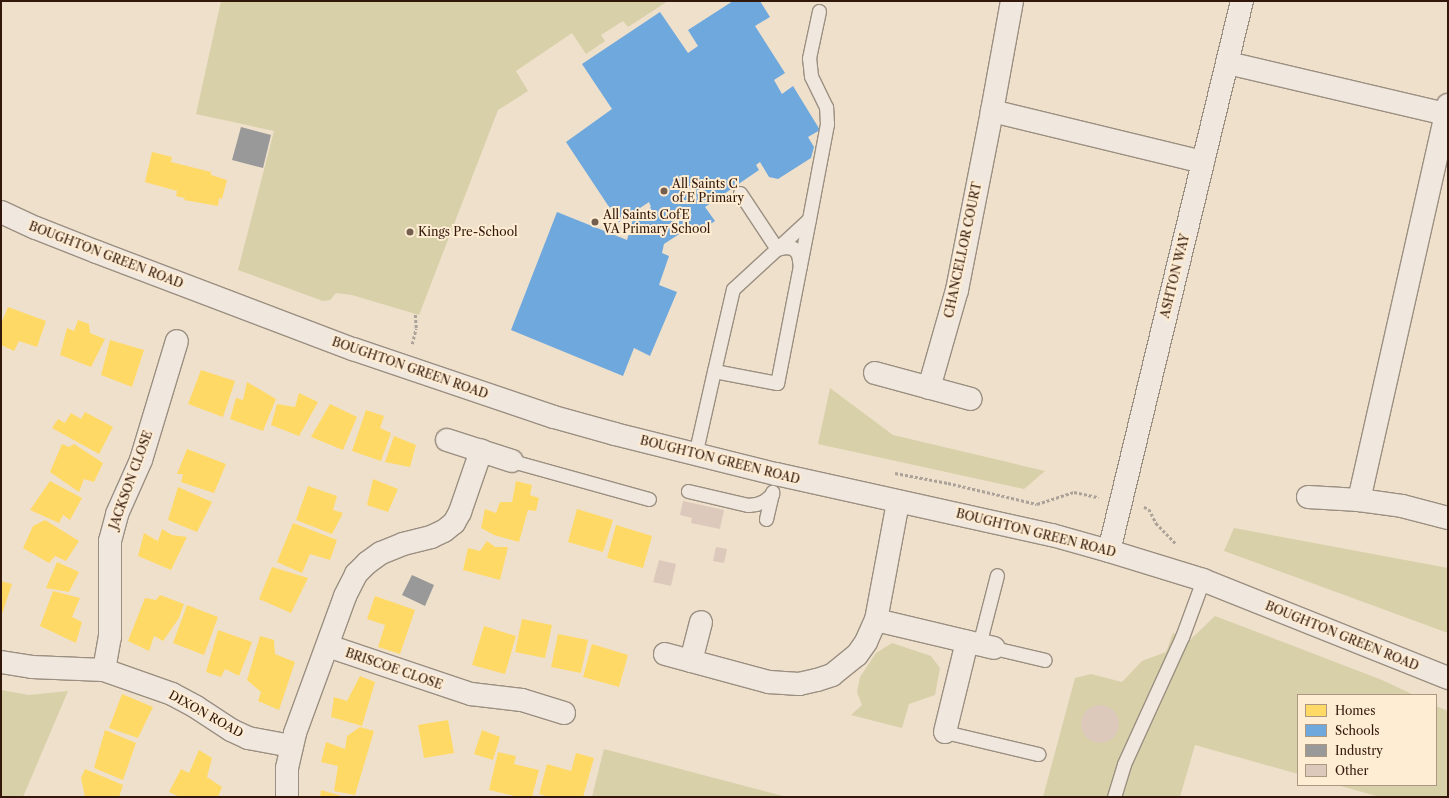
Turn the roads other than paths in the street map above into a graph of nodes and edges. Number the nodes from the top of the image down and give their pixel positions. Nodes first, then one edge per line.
1 (1012, 1) edge
2 (1242, 1) edge
3 (819, 11) dead end
4 (1228, 63) junction
5 (1447, 109) edge
6 (992, 111) junction
7 (1203, 162) junction
8 (740, 193) dead end
9 (1, 212) edge
10 (809, 219) junction
11 (777, 249) junction
12 (800, 266) junction
13 (177, 341) dead end
14 (714, 371) junction
15 (875, 374) dead end
16 (929, 388) junction
17 (971, 399) dead end
18 (447, 440) dead end
19 (481, 451) junction
20 (695, 455) junction
21 (512, 461) joint
22 (774, 484) junction
23 (688, 491) dead end
24 (1308, 497) dead end
25 (650, 499) dead end
26 (1359, 500) junction
27 (898, 502) junction
28 (1448, 518) edge
29 (766, 519) dead end
30 (1109, 551) junction
31 (997, 575) dead end
32 (1203, 580) junction
33 (876, 620) junction
34 (701, 622) dead end
35 (980, 645) junction
36 (328, 646) junction
37 (665, 654) dead end
38 (1045, 660) dead end
39 (690, 661) junction
40 (1, 662) edge
41 (104, 670) junction
42 (1448, 678) edge
43 (564, 713) dead end
44 (945, 732) joint
45 (291, 746) junction
46 (1038, 754) dead end
47 (287, 797) edge
48 (1114, 797) edge

1 - 6 street, CHANCELLOR COURT
2 - 4 street, ASHTON WAY
3 - 10 lane
4 - 5 street
4 - 7 street, ASHTON WAY
5 - 26 street
6 - 7 street
6 - 16 street, CHANCELLOR COURT
7 - 30 street, ASHTON WAY
8 - 11 lane
9 - 20 street, BOUGHTON GREEN ROAD
10 - 11 lane
10 - 12 lane
11 - 12 lane
11 - 14 lane
12 - 14 lane
13 - 41 street, JACKSON CLOSE
14 - 20 lane
15 - 16 street
16 - 17 street
18 - 19 street
19 - 21 street
19 - 36 street
20 - 22 street, BOUGHTON GREEN ROAD
21 - 25 lane
22 - 23 lane
22 - 27 street, BOUGHTON GREEN ROAD
22 - 29 lane
24 - 26 street
26 - 28 street
27 - 30 street, BOUGHTON GREEN ROAD
27 - 33 street
30 - 32 street, BOUGHTON GREEN ROAD
31 - 35 lane
32 - 42 street, BOUGHTON GREEN ROAD
32 - 48 lane
33 - 35 street
33 - 39 street
34 - 39 street
35 - 38 lane
35 - 44 street
36 - 43 street, BRISCOE CLOSE
36 - 45 street
37 - 39 street
40 - 41 street, DIXON ROAD
41 - 45 street, DIXON ROAD
44 - 46 lane
45 - 47 street

